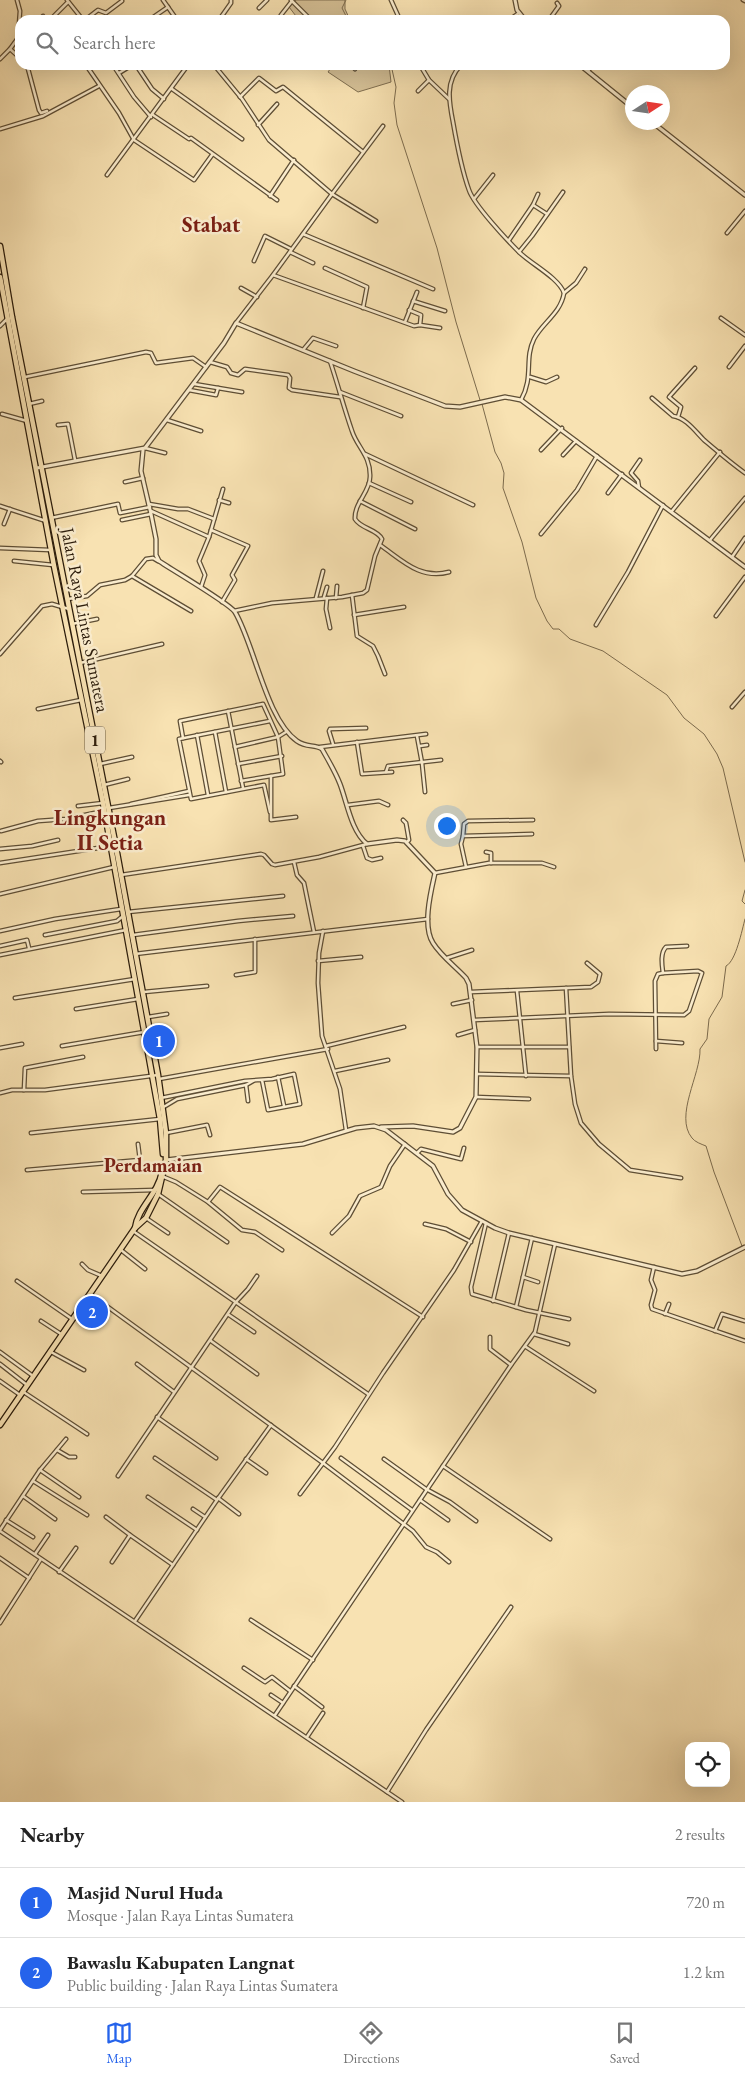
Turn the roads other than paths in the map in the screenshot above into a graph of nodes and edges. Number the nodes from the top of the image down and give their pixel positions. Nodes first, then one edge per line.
1 (17, 0) edge
2 (163, 0) edge
3 (231, 0) edge
4 (267, 0) edge
5 (292, 0) edge
6 (391, 0) edge
7 (515, 0) edge
8 (67, 1) edge
9 (122, 1) edge
10 (557, 3) dead end
11 (168, 7) junction
12 (259, 8) dead end
13 (519, 13) joint
14 (20, 15) edge
15 (54, 15) edge
16 (80, 15) edge
17 (91, 15) edge
18 (156, 15) edge
19 (174, 15) edge
20 (222, 15) edge
21 (282, 15) edge
22 (306, 15) edge
23 (398, 15) edge
24 (516, 15) edge
25 (553, 15) edge
26 (15, 42) edge
27 (10, 49) junction
28 (15, 54) edge
29 (0, 59) edge
30 (28, 70) edge
31 (89, 70) edge
32 (116, 70) edge
33 (125, 70) edge
34 (138, 70) edge
35 (185, 70) edge
36 (218, 70) edge
37 (423, 70) edge
38 (456, 70) edge
39 (588, 71) edge
40 (118, 74) junction
41 (430, 80) junction
42 (99, 86) junction
43 (172, 89) junction
44 (418, 91) dead end
45 (240, 97) junction
46 (164, 99) junction
47 (450, 99) junction
48 (625, 101) edge
49 (277, 104) dead end
50 (48, 111) junction
51 (152, 116) junction
52 (258, 125) junction
53 (382, 126) dead end
54 (0, 129) edge
55 (662, 130) edge
56 (242, 139) dead end
57 (134, 140) junction
58 (363, 152) junction
59 (212, 155) junction
60 (294, 160) junction
61 (493, 175) dead end
62 (108, 176) dead end
63 (563, 192) dead end
64 (332, 194) junction
65 (538, 194) dead end
66 (745, 195) edge
67 (270, 196) junction
68 (474, 199) junction
69 (277, 200) dead end
70 (533, 205) junction
71 (745, 211) edge
72 (547, 214) junction
73 (376, 221) dead end
74 (727, 233) dead end
75 (303, 234) junction
76 (509, 240) junction
77 (0, 246) edge
78 (291, 251) junction
79 (519, 252) junction
80 (254, 261) dead end
81 (313, 264) dead end
82 (325, 268) dead end
83 (585, 269) dead end
84 (2, 272) edge
85 (273, 275) junction
86 (0, 277) edge
87 (1, 283) edge
88 (241, 288) dead end
89 (433, 289) dead end
90 (417, 292) dead end
91 (564, 293) junction
92 (257, 297) junction
93 (413, 301) junction
94 (363, 308) junction
95 (409, 310) junction
96 (444, 311) dead end
97 (10, 318) junction
98 (721, 318) dead end
99 (405, 322) junction
100 (236, 323) junction
101 (420, 325) junction
102 (0, 326) edge
103 (440, 328) dead end
104 (745, 335) edge
105 (336, 346) dead end
106 (745, 346) edge
107 (303, 350) junction
108 (330, 361) junction
109 (210, 362) junction
110 (207, 367) junction
111 (728, 367) dead end
112 (695, 368) dead end
113 (24, 377) junction
114 (530, 377) junction
115 (557, 377) dead end
116 (194, 384) junction
117 (218, 388) junction
118 (189, 390) junction
119 (242, 392) dead end
120 (340, 392) junction
121 (340, 397) junction
122 (652, 398) dead end
123 (522, 400) junction
124 (42, 401) dead end
125 (29, 404) junction
126 (2, 414) dead end
127 (401, 416) dead end
128 (678, 417) junction
129 (167, 420) junction
130 (28, 421) junction
131 (58, 425) dead end
132 (562, 428) junction
133 (201, 431) dead end
134 (577, 440) junction
135 (144, 449) junction
136 (541, 450) dead end
137 (720, 452) junction
138 (165, 453) dead end
139 (365, 454) junction
140 (563, 455) dead end
141 (597, 456) junction
142 (75, 460) junction
143 (640, 460) dead end
144 (39, 468) junction
145 (745, 473) edge
146 (622, 474) junction
147 (142, 478) junction
148 (125, 482) dead end
149 (369, 483) junction
150 (639, 488) junction
151 (223, 489) dead end
152 (608, 493) dead end
153 (745, 498) edge
154 (219, 500) junction
155 (360, 500) junction
156 (411, 502) dead end
157 (229, 503) dead end
158 (663, 504) junction
159 (0, 506) edge
160 (473, 506) dead end
161 (10, 509) junction
162 (150, 509) junction
163 (672, 511) junction
164 (214, 519) junction
165 (48, 520) junction
166 (122, 520) dead end
167 (4, 524) dead end
168 (415, 529) dead end
169 (211, 530) junction
170 (542, 534) dead end
171 (209, 537) junction
172 (745, 538) edge
173 (710, 540) junction
174 (380, 545) junction
175 (0, 548) edge
176 (52, 550) junction
177 (732, 557) junction
178 (14, 561) dead end
179 (158, 562) junction
180 (54, 566) junction
181 (745, 566) edge
182 (323, 571) dead end
183 (449, 572) dead end
184 (132, 576) junction
185 (745, 577) edge
186 (337, 586) dead end
187 (327, 587) dead end
188 (200, 588) junction
189 (352, 595) junction
190 (316, 598) junction
191 (326, 598) junction
192 (336, 598) junction
193 (67, 599) junction
194 (222, 602) junction
195 (404, 607) dead end
196 (63, 608) junction
197 (69, 609) junction
198 (191, 611) dead end
199 (234, 611) junction
200 (354, 615) junction
201 (716, 616) dead end
202 (97, 619) dead end
203 (72, 624) junction
204 (596, 625) dead end
205 (330, 628) dead end
206 (162, 644) dead end
207 (0, 654) edge
208 (80, 663) junction
209 (384, 674) dead end
210 (745, 692) edge
211 (83, 699) junction
212 (732, 708) dead end
213 (38, 709) dead end
214 (228, 711) junction
215 (270, 721) junction
216 (232, 728) junction
217 (366, 728) dead end
218 (215, 732) junction
219 (286, 732) junction
220 (426, 734) dead end
221 (197, 735) junction
222 (417, 736) junction
223 (278, 737) junction
224 (183, 738) junction
225 (357, 742) junction
226 (333, 744) junction
227 (427, 745) dead end
228 (420, 746) junction
229 (235, 747) junction
230 (320, 747) junction
231 (282, 756) junction
232 (132, 757) dead end
233 (441, 760) dead end
234 (422, 763) junction
235 (100, 764) junction
236 (238, 764) junction
237 (386, 772) junction
238 (392, 772) dead end
239 (271, 776) junction
240 (128, 779) dead end
241 (241, 781) junction
242 (104, 785) junction
243 (243, 789) junction
244 (189, 791) junction
245 (226, 792) junction
246 (425, 792) dead end
247 (189, 795) junction
248 (208, 796) junction
249 (163, 798) junction
250 (103, 803) junction
251 (388, 805) dead end
252 (78, 806) dead end
253 (348, 806) junction
254 (106, 809) junction
255 (270, 812) junction
256 (296, 817) dead end
257 (403, 820) dead end
258 (533, 820) dead end
259 (1, 831) dead end
260 (532, 834) dead end
261 (463, 836) junction
262 (58, 840) dead end
263 (407, 842) junction
264 (365, 845) junction
265 (110, 846) junction
266 (0, 849) edge
267 (486, 852) dead end
268 (381, 858) dead end
269 (294, 862) junction
270 (491, 863) junction
271 (0, 864) edge
272 (554, 866) dead end
273 (114, 867) junction
274 (466, 867) junction
275 (435, 873) junction
276 (121, 875) junction
277 (0, 894) edge
278 (283, 896) dead end
279 (121, 909) junction
280 (128, 912) junction
281 (123, 916) junction
282 (293, 916) dead end
283 (429, 918) junction
284 (126, 930) junction
285 (0, 931) edge
286 (323, 931) junction
287 (314, 932) junction
288 (45, 935) dead end
289 (132, 935) junction
290 (255, 939) junction
291 (0, 946) edge
292 (686, 946) dead end
293 (29, 948) junction
294 (472, 950) dead end
295 (133, 954) junction
296 (0, 955) edge
297 (361, 957) dead end
298 (447, 958) junction
299 (318, 961) junction
300 (587, 963) dead end
301 (663, 973) junction
302 (236, 975) dead end
303 (135, 980) junction
304 (207, 986) dead end
305 (566, 988) junction
306 (517, 991) junction
307 (142, 992) junction
308 (471, 992) junction
309 (15, 998) dead end
310 (138, 998) junction
311 (472, 1000) junction
312 (453, 1004) dead end
313 (76, 1009) dead end
314 (167, 1014) dead end
315 (656, 1015) junction
316 (147, 1017) junction
317 (567, 1017) junction
318 (520, 1018) junction
319 (474, 1020) junction
320 (404, 1027) dead end
321 (475, 1030) junction
322 (144, 1032) junction
323 (458, 1034) dead end
324 (656, 1041) junction
325 (682, 1043) dead end
326 (22, 1044) dead end
327 (62, 1046) dead end
328 (327, 1047) junction
329 (477, 1047) junction
330 (523, 1047) junction
331 (569, 1047) junction
332 (0, 1048) edge
333 (656, 1049) dead end
334 (83, 1057) dead end
335 (388, 1060) dead end
336 (335, 1071) junction
337 (477, 1074) junction
338 (526, 1076) junction
339 (571, 1076) junction
340 (156, 1077) junction
341 (278, 1077) junction
342 (262, 1080) junction
343 (253, 1081) junction
344 (246, 1085) junction
345 (24, 1090) junction
346 (0, 1093) edge
347 (476, 1097) junction
348 (161, 1098) junction
349 (529, 1099) dead end
350 (248, 1101) dead end
351 (284, 1106) junction
352 (162, 1108) junction
353 (160, 1119) junction
354 (380, 1127) junction
355 (346, 1130) junction
356 (30, 1133) dead end
357 (166, 1133) junction
358 (210, 1135) dead end
359 (138, 1144) dead end
360 (405, 1144) junction
361 (464, 1148) dead end
362 (417, 1153) junction
363 (166, 1160) junction
364 (27, 1170) dead end
365 (164, 1177) junction
366 (680, 1178) dead end
367 (83, 1192) dead end
368 (157, 1192) junction
369 (208, 1202) junction
370 (146, 1218) junction
371 (484, 1222) junction
372 (425, 1224) dead end
373 (134, 1230) junction
374 (168, 1233) dead end
375 (332, 1233) dead end
376 (509, 1233) junction
377 (532, 1238) junction
378 (226, 1242) dead end
379 (471, 1242) junction
380 (555, 1244) junction
381 (745, 1247) edge
382 (120, 1250) junction
383 (282, 1250) dead end
384 (82, 1264) dead end
385 (654, 1267) junction
386 (145, 1269) dead end
387 (102, 1276) junction
388 (257, 1276) dead end
389 (523, 1277) junction
390 (17, 1281) dead end
391 (538, 1282) dead end
392 (90, 1294) junction
393 (492, 1301) junction
394 (235, 1303) junction
395 (669, 1304) dead end
396 (516, 1307) junction
397 (539, 1313) junction
398 (665, 1314) junction
399 (229, 1315) junction
400 (423, 1317) junction
401 (72, 1318) junction
402 (569, 1319) dead end
403 (41, 1321) dead end
404 (745, 1321) edge
405 (715, 1331) junction
406 (254, 1332) dead end
407 (61, 1334) junction
408 (534, 1334) junction
409 (490, 1337) dead end
410 (211, 1341) junction
411 (745, 1341) edge
412 (568, 1344) dead end
413 (526, 1347) junction
414 (50, 1351) junction
415 (0, 1352) edge
416 (0, 1364) edge
417 (137, 1364) dead end
418 (510, 1365) junction
419 (193, 1367) junction
420 (84, 1370) dead end
421 (257, 1374) dead end
422 (33, 1376) junction
423 (0, 1380) edge
424 (27, 1385) junction
425 (594, 1391) dead end
426 (174, 1392) junction
427 (22, 1393) junction
428 (369, 1394) junction
429 (157, 1417) junction
430 (1, 1422) edge
431 (271, 1425) junction
432 (87, 1434) dead end
433 (66, 1439) dead end
434 (57, 1450) junction
435 (76, 1457) dead end
436 (156, 1458) dead end
437 (216, 1458) dead end
438 (341, 1458) dead end
439 (246, 1459) junction
440 (384, 1459) dead end
441 (323, 1463) junction
442 (442, 1466) junction
443 (40, 1470) junction
444 (266, 1474) dead end
445 (118, 1476) dead end
446 (33, 1480) junction
447 (426, 1489) junction
448 (300, 1494) dead end
449 (23, 1496) junction
450 (79, 1497) dead end
451 (148, 1497) dead end
452 (218, 1499) junction
453 (420, 1500) junction
454 (193, 1509) dead end
455 (412, 1510) junction
456 (239, 1514) dead end
457 (87, 1515) dead end
458 (106, 1517) dead end
459 (205, 1517) junction
460 (55, 1519) dead end
461 (6, 1520) junction
462 (448, 1520) dead end
463 (476, 1521) dead end
464 (403, 1523) junction
465 (0, 1530) edge
466 (197, 1530) junction
467 (48, 1535) dead end
468 (130, 1535) junction
469 (32, 1538) dead end
470 (550, 1539) dead end
471 (76, 1548) dead end
472 (35, 1554) junction
473 (0, 1558) edge
474 (41, 1559) junction
475 (112, 1562) dead end
476 (450, 1562) dead end
477 (173, 1565) junction
478 (59, 1572) junction
479 (29, 1578) junction
480 (511, 1607) dead end
481 (251, 1620) dead end
482 (135, 1622) junction
483 (0, 1623) edge
484 (313, 1660) junction
485 (244, 1668) dead end
486 (294, 1686) junction
487 (290, 1691) junction
488 (271, 1695) dead end
489 (283, 1704) junction
490 (322, 1707) dead end
491 (322, 1713) dead end
492 (275, 1715) junction
493 (307, 1737) junction
494 (387, 1792) junction
495 (402, 1802) edge

1 - 14 street
2 - 11 street
3 - 20 street
4 - 12 street
5 - 21 street
5 - 22 street
6 - 23 street
7 - 13 street
8 - 15 street
8 - 16 street
9 - 17 street
10 - 25 street
11 - 18 street
11 - 19 street
13 - 24 street
26 - 27 street
27 - 28 street
27 - 29 street
30 - 50 street
31 - 42 street
32 - 40 street
33 - 40 street
34 - 46 street
35 - 43 street
36 - 45 street
37 - 41 street
38 - 47 street
39 - 48 street
40 - 51 street
41 - 44 street
41 - 47 street
42 - 50 street
42 - 57 street
43 - 46 street
43 - 56 street
45 - 52 street
45 - 58 street
46 - 51 street
47 - 68 street
49 - 52 street
50 - 54 street
51 - 57 street
51 - 59 street
52 - 60 street
53 - 58 street
55 - 66 street
57 - 59 street
57 - 62 street
58 - 64 street
59 - 67 street
60 - 64 street
60 - 67 street
61 - 68 street
63 - 72 street
64 - 73 street
64 - 75 street
65 - 70 street
67 - 69 street
68 - 76 street
70 - 72 street
70 - 76 street
71 - 74 street
72 - 79 street
75 - 78 street
75 - 89 street
76 - 79 street
77 - 84 highway, Jalan Raya Lintas Sumatera / 1
78 - 80 street
78 - 81 street
78 - 85 street
79 - 91 street
82 - 94 street
83 - 91 street
84 - 97 highway, Jalan Raya Lintas Sumatera / 1
85 - 92 street
85 - 94 street
86 - 87 highway, Jalan Raya Lintas Sumatera / 1
87 - 97 highway, Jalan Raya Lintas Sumatera / 1
88 - 92 street
90 - 93 street
91 - 114 street
92 - 100 street
93 - 95 street
93 - 96 street
94 - 99 street
95 - 99 street
95 - 101 street
97 - 102 street
97 - 113 highway, Jalan Raya Lintas Sumatera / 1
97 - 130 highway, Jalan Raya Lintas Sumatera / 1
98 - 104 street
99 - 101 street
100 - 107 street
100 - 109 street
101 - 103 street
105 - 107 street
106 - 111 street
107 - 108 street
108 - 120 street
108 - 123 street
109 - 110 street
109 - 121 street
110 - 113 street
110 - 116 street
112 - 128 street
113 - 125 highway, Jalan Raya Lintas Sumatera / 1
114 - 115 street
114 - 123 street
116 - 117 street
116 - 118 street
117 - 118 street
117 - 119 street
118 - 129 street
120 - 121 street
120 - 127 street
121 - 139 street
122 - 128 street
123 - 132 street
124 - 125 street
125 - 144 highway, Jalan Raya Lintas Sumatera / 1
126 - 130 street
128 - 137 street
129 - 133 street
129 - 135 street
130 - 144 highway, Jalan Raya Lintas Sumatera / 1
131 - 142 street
132 - 134 street
132 - 136 street
134 - 140 street
134 - 141 street
135 - 138 street
135 - 142 street
135 - 147 street
137 - 145 street
137 - 163 street
139 - 149 street
139 - 160 street
141 - 146 street
141 - 170 street
142 - 144 street
143 - 150 street
144 - 165 highway, Jalan Raya Lintas Sumatera / 1
146 - 150 street
146 - 152 street
147 - 148 street
147 - 162 street
149 - 155 street
149 - 156 street
150 - 158 street
151 - 154 street
153 - 173 street
154 - 157 street
154 - 164 street
155 - 168 street
155 - 174 street
158 - 163 street
158 - 204 street
159 - 161 street
161 - 165 street
161 - 167 street
162 - 164 street
162 - 165 street
162 - 166 street
162 - 171 street
162 - 179 street
163 - 173 street
164 - 169 street
165 - 176 highway, Jalan Raya Lintas Sumatera / 1
165 - 193 highway, Jalan Raya Lintas Sumatera / 1
169 - 171 street
169 - 194 street
171 - 188 street
172 - 177 street
173 - 177 street
174 - 183 street
174 - 189 street
175 - 176 street
176 - 180 highway, Jalan Raya Lintas Sumatera / 1
177 - 181 street
178 - 180 street
179 - 184 street
179 - 188 street
180 - 196 highway, Jalan Raya Lintas Sumatera / 1
182 - 190 street
184 - 193 street
184 - 198 street
185 - 201 street
186 - 192 street
187 - 191 street
188 - 194 street
189 - 192 street
189 - 200 street
190 - 191 street
190 - 199 street
191 - 192 street
191 - 205 street
193 - 197 highway, Jalan Raya Lintas Sumatera / 1
194 - 199 street
195 - 200 street
196 - 197 street
196 - 207 street
196 - 211 highway, Jalan Raya Lintas Sumatera / 1
197 - 203 highway, Jalan Raya Lintas Sumatera / 1
199 - 219 street
200 - 209 street
202 - 203 street
203 - 208 highway, Jalan Raya Lintas Sumatera / 1
206 - 208 street
208 - 235 highway, Jalan Raya Lintas Sumatera / 1
210 - 212 street
211 - 213 street
211 - 250 highway, Jalan Raya Lintas Sumatera / 1
214 - 215 street
214 - 216 street
214 - 224 street
215 - 216 street
215 - 223 street
216 - 218 street
216 - 229 street
217 - 226 street
218 - 221 street
218 - 245 street
219 - 223 street
219 - 230 street
220 - 222 street
221 - 224 street
221 - 248 street
222 - 225 street
222 - 228 street
223 - 229 street
223 - 231 street
224 - 244 street
225 - 226 street
225 - 237 street
226 - 230 street
227 - 228 street
228 - 234 street
229 - 236 street
230 - 253 street
231 - 236 street
231 - 239 street
232 - 235 street
233 - 234 street
234 - 237 street
234 - 246 street
235 - 242 highway, Jalan Raya Lintas Sumatera / 1
236 - 241 street
237 - 238 street
239 - 241 street
239 - 255 street
240 - 242 street
241 - 243 street
242 - 254 highway, Jalan Raya Lintas Sumatera / 1
243 - 245 street
243 - 255 street
244 - 247 street
244 - 249 street
245 - 248 street
247 - 248 street
247 - 249 street
249 - 254 street
250 - 252 street
250 - 254 highway, Jalan Raya Lintas Sumatera / 1
251 - 253 street
253 - 264 street
254 - 259 street
254 - 265 highway, Jalan Raya Lintas Sumatera / 1
254 - 276 highway, Jalan Raya Lintas Sumatera / 1
255 - 256 street
257 - 263 street
258 - 261 street
260 - 261 street
261 - 274 street
262 - 266 street
263 - 264 street
263 - 275 street
264 - 268 street
264 - 269 street
265 - 271 street
265 - 273 highway, Jalan Raya Lintas Sumatera / 1
267 - 270 street
269 - 276 street
269 - 287 street
270 - 272 street
270 - 274 street
273 - 277 street
273 - 279 highway, Jalan Raya Lintas Sumatera / 1
274 - 275 street
275 - 283 street
276 - 280 highway, Jalan Raya Lintas Sumatera / 1
278 - 280 street
279 - 281 highway, Jalan Raya Lintas Sumatera / 1
279 - 285 street
280 - 289 highway, Jalan Raya Lintas Sumatera / 1
281 - 284 highway, Jalan Raya Lintas Sumatera / 1
281 - 288 street
282 - 289 street
283 - 286 street
283 - 298 street
284 - 293 street
284 - 295 highway, Jalan Raya Lintas Sumatera / 1
286 - 287 street
286 - 299 street
287 - 290 street
289 - 295 highway, Jalan Raya Lintas Sumatera / 1
290 - 295 street
290 - 302 street
291 - 293 street
292 - 301 street
293 - 296 street
294 - 298 street
295 - 303 highway, Jalan Raya Lintas Sumatera / 1
295 - 307 highway, Jalan Raya Lintas Sumatera / 1
297 - 299 street
298 - 308 street
299 - 328 street
300 - 305 street
301 - 315 street
301 - 315 street
303 - 309 street
303 - 310 highway, Jalan Raya Lintas Sumatera / 1
304 - 307 street
305 - 306 street
305 - 317 street
306 - 308 street
306 - 318 street
307 - 316 highway, Jalan Raya Lintas Sumatera / 1
308 - 311 street
310 - 313 street
310 - 322 highway, Jalan Raya Lintas Sumatera / 1
311 - 312 street
311 - 319 street
314 - 316 street
315 - 317 street
315 - 324 street
316 - 340 highway, Jalan Raya Lintas Sumatera / 1
317 - 318 street
317 - 331 street
318 - 319 street
318 - 330 street
319 - 321 street
320 - 328 street
321 - 323 street
321 - 329 street
322 - 327 street
322 - 340 highway, Jalan Raya Lintas Sumatera / 1
324 - 325 street
324 - 333 street
326 - 332 street
328 - 336 street
328 - 340 street
329 - 330 street
329 - 337 street
330 - 331 street
330 - 338 street
331 - 339 street
334 - 345 street
335 - 336 street
336 - 355 street
337 - 338 street
337 - 347 street
338 - 339 street
339 - 366 street
340 - 345 street
340 - 348 highway, Jalan Raya Lintas Sumatera / 1
340 - 353 highway, Jalan Raya Lintas Sumatera / 1
341 - 342 street
341 - 351 street
341 - 351 street
342 - 343 street
342 - 351 street
343 - 344 street
343 - 348 street
344 - 350 street
344 - 352 street
345 - 346 street
347 - 349 street
347 - 354 street
348 - 352 highway, Jalan Raya Lintas Sumatera / 1
352 - 357 highway, Jalan Raya Lintas Sumatera / 1
353 - 356 street
353 - 368 highway, Jalan Raya Lintas Sumatera / 1
354 - 355 street
354 - 360 street
355 - 363 street
357 - 358 street
357 - 363 highway, Jalan Raya Lintas Sumatera / 1
359 - 364 street
360 - 362 street
360 - 375 street
361 - 362 street
362 - 371 street
363 - 365 highway, Jalan Raya Lintas Sumatera / 1
365 - 368 highway, Jalan Raya Lintas Sumatera / 1
365 - 369 street
367 - 368 street
368 - 370 highway, Jalan Raya Lintas Sumatera / 1
368 - 373 highway, Jalan Raya Lintas Sumatera / 1
368 - 378 street
369 - 383 street
369 - 400 street
370 - 373 highway, Jalan Raya Lintas Sumatera / 1
370 - 374 street
371 - 376 street
371 - 379 street
371 - 393 street
372 - 379 street
373 - 382 highway, Jalan Raya Lintas Sumatera / 1
373 - 394 street
376 - 377 street
376 - 393 street
377 - 380 street
377 - 389 street
379 - 400 street
380 - 385 street
380 - 397 street
381 - 385 street
382 - 386 street
382 - 387 highway, Jalan Raya Lintas Sumatera / 1
384 - 387 street
385 - 398 street
387 - 392 highway, Jalan Raya Lintas Sumatera / 1
388 - 394 street
389 - 391 street
389 - 396 street
390 - 401 street
392 - 401 highway, Jalan Raya Lintas Sumatera / 1
392 - 419 street
393 - 396 street
394 - 399 street
394 - 428 street
395 - 398 street
396 - 397 street
397 - 402 street
397 - 408 street
398 - 405 street
399 - 406 street
399 - 410 street
400 - 428 street
401 - 407 highway, Jalan Raya Lintas Sumatera / 1
403 - 407 street
404 - 405 street
405 - 411 street
407 - 414 highway, Jalan Raya Lintas Sumatera / 1
408 - 412 street
408 - 413 street
409 - 418 street
410 - 419 street
410 - 421 street
413 - 418 street
413 - 425 street
414 - 420 street
414 - 422 highway, Jalan Raya Lintas Sumatera / 1
415 - 422 street
416 - 424 street
417 - 426 street
418 - 442 street
419 - 426 street
419 - 431 street
422 - 424 highway, Jalan Raya Lintas Sumatera / 1
423 - 427 street
424 - 427 highway, Jalan Raya Lintas Sumatera / 1
426 - 429 street
427 - 430 highway, Jalan Raya Lintas Sumatera / 1
427 - 432 street
428 - 441 street
429 - 437 street
429 - 445 street
431 - 439 street
431 - 441 street
433 - 434 street
434 - 435 street
434 - 443 street
436 - 452 street
438 - 455 street
439 - 444 street
439 - 452 street
440 - 447 street
441 - 448 street
441 - 464 street
442 - 447 street
442 - 470 street
443 - 446 street
443 - 450 street
446 - 449 street
446 - 457 street
447 - 453 street
447 - 463 street
449 - 460 street
449 - 461 street
451 - 466 street
452 - 456 street
452 - 459 street
453 - 455 street
453 - 462 street
454 - 459 street
455 - 464 street
458 - 468 street
459 - 466 street
461 - 465 street
461 - 469 street
464 - 476 street
464 - 484 street
465 - 472 street
466 - 477 street
467 - 472 street
468 - 475 street
468 - 477 street
471 - 478 street
472 - 474 street
473 - 479 street
474 - 478 street
474 - 479 street
477 - 482 street
478 - 482 street
479 - 483 street
480 - 494 street
481 - 484 street
482 - 492 street
484 - 486 street
485 - 487 street
486 - 487 street
486 - 490 street
487 - 489 street
488 - 489 street
489 - 492 street
491 - 493 street
492 - 493 street
493 - 494 street
494 - 495 street

